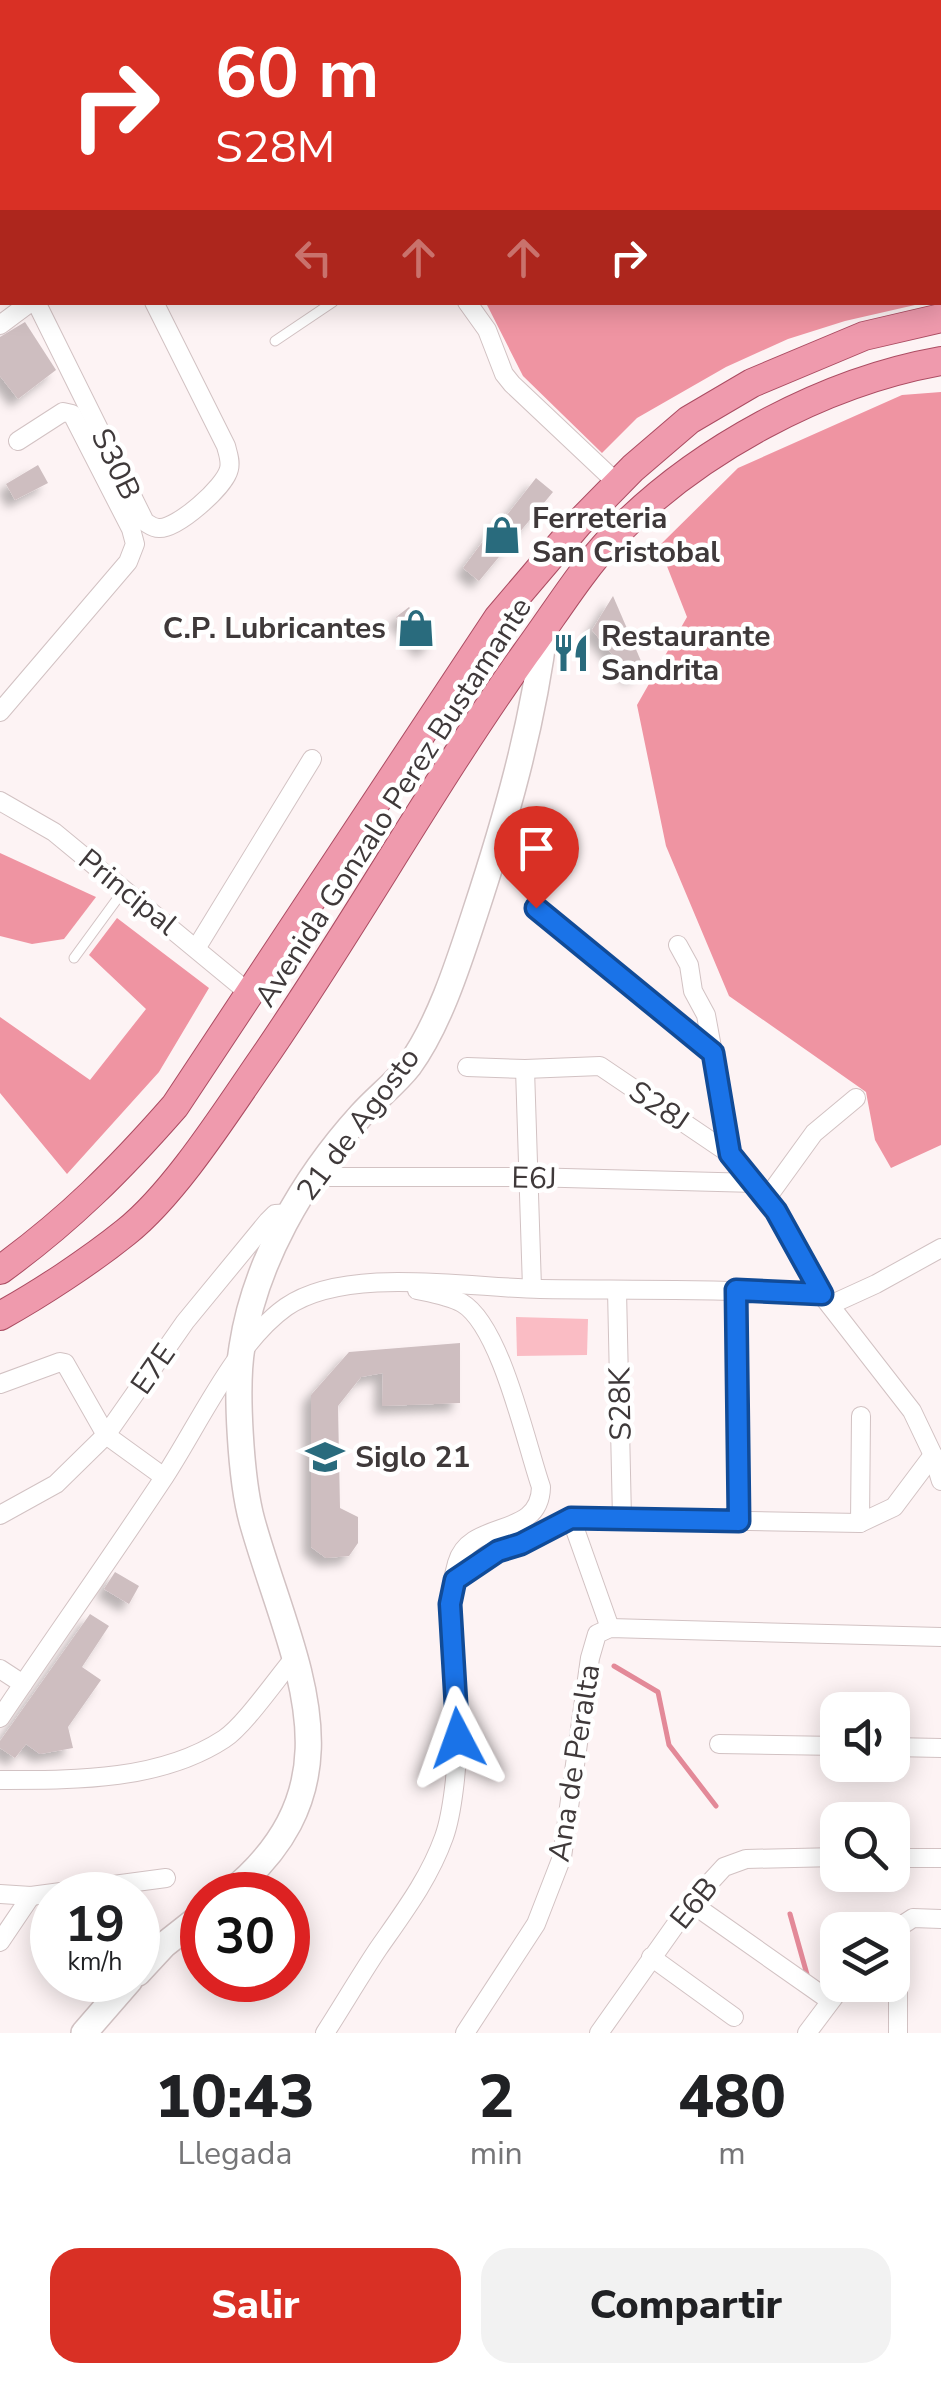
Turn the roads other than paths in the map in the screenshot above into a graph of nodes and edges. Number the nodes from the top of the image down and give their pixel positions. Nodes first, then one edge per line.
1 (29, 305) edge
2 (35, 305) edge
3 (156, 305) edge
4 (329, 305) edge
5 (469, 305) edge
6 (941, 318) edge
7 (0, 325) edge
8 (275, 341) dead end
9 (941, 361) edge
10 (18, 442) dead end
11 (618, 484) junction
12 (546, 627) junction
13 (0, 712) edge
14 (312, 758) dead end
15 (0, 801) edge
16 (125, 889) junction
17 (536, 908) dead end
18 (678, 945) dead end
19 (197, 947) junction
20 (74, 958) dead end
21 (249, 993) junction
22 (713, 1053) junction
23 (466, 1067) dead end
24 (525, 1069) junction
25 (856, 1098) dead end
26 (730, 1154) junction
27 (312, 1177) junction
28 (528, 1177) junction
29 (761, 1190) junction
30 (292, 1212) junction
31 (941, 1248) edge
32 (0, 1270) edge
33 (384, 1283) junction
34 (532, 1288) junction
35 (617, 1290) junction
36 (736, 1290) junction
37 (826, 1300) junction
38 (0, 1316) edge
39 (240, 1356) junction
40 (0, 1384) edge
41 (860, 1416) dead end
42 (106, 1435) junction
43 (933, 1456) junction
44 (164, 1478) junction
45 (941, 1481) edge
46 (1, 1515) edge
47 (571, 1518) junction
48 (622, 1519) junction
49 (739, 1521) junction
50 (860, 1522) junction
51 (455, 1580) junction
52 (610, 1628) junction
53 (941, 1637) edge
54 (295, 1657) junction
55 (0, 1669) edge
56 (23, 1684) junction
57 (0, 1718) edge
58 (718, 1744) dead end
59 (820, 1746) edge
60 (910, 1747) edge
61 (941, 1748) edge
62 (0, 1780) edge
63 (820, 1857) edge
64 (910, 1858) edge
65 (941, 1858) edge
66 (253, 1872) edge
67 (166, 1878) dead end
68 (160, 1879) edge
69 (0, 1894) edge
70 (30, 1896) edge
71 (30, 1899) edge
72 (691, 1903) junction
73 (941, 1919) edge
74 (910, 1920) edge
75 (180, 1933) edge
76 (0, 1942) edge
77 (160, 1950) edge
78 (651, 1957) junction
79 (820, 1994) edge
80 (111, 2002) edge
81 (828, 2002) edge
82 (897, 2002) edge
83 (734, 2016) dead end
84 (84, 2033) edge
85 (325, 2033) edge
86 (465, 2033) edge
87 (598, 2033) edge
88 (807, 2033) edge
89 (898, 2033) edge

1 - 7 street
2 - 3 street, S30B
4 - 8 lane
5 - 11 street
6 - 11 main road, Avenida Gonzalo Perez Bustamante
9 - 12 main road, Avenida Gonzalo Perez Bustamante
10 - 13 street
11 - 21 main road, Avenida Gonzalo Perez Bustamante
12 - 27 street, 21 de Agosto
12 - 38 main road, Avenida Gonzalo Perez Bustamante
14 - 19 street
15 - 16 street, Principal
16 - 19 street, Principal
16 - 20 lane
17 - 22 street
18 - 22 street
19 - 21 street, Principal
21 - 32 main road, Avenida Gonzalo Perez Bustamante
22 - 26 street
23 - 24 street
24 - 26 street, S28J
24 - 28 street
25 - 29 street
26 - 29 street, S28J
27 - 28 street, E6J
27 - 30 street, 21 de Agosto
28 - 29 street, E6J
28 - 34 street
29 - 37 street, S28J
30 - 39 street, 21 de Agosto
30 - 42 street, E7E
31 - 37 street
33 - 34 street
33 - 39 street
33 - 51 street
34 - 35 street
35 - 36 street
35 - 48 street, S28K
36 - 37 street
36 - 49 street
37 - 43 street, S28J
39 - 44 street
39 - 54 street, 21 de Agosto
40 - 42 street
41 - 50 street
42 - 44 street
42 - 46 street, E7E
43 - 45 street, S28J
43 - 50 street
44 - 56 street
47 - 48 street
47 - 51 street
47 - 52 street
48 - 49 street
49 - 50 street
51 - 85 street
52 - 53 street, Ana de Peralta
52 - 86 street, Ana de Peralta
54 - 62 street
54 - 66 street, 21 de Agosto
55 - 56 street
56 - 57 street
58 - 59 street
60 - 61 street
63 - 72 street, E6B
64 - 65 street
67 - 68 street
69 - 70 street
71 - 76 street
72 - 78 street, E6B
72 - 79 street
73 - 74 street
75 - 77 street
78 - 83 street
78 - 87 street, E6B
80 - 84 street
81 - 88 street
82 - 89 street

